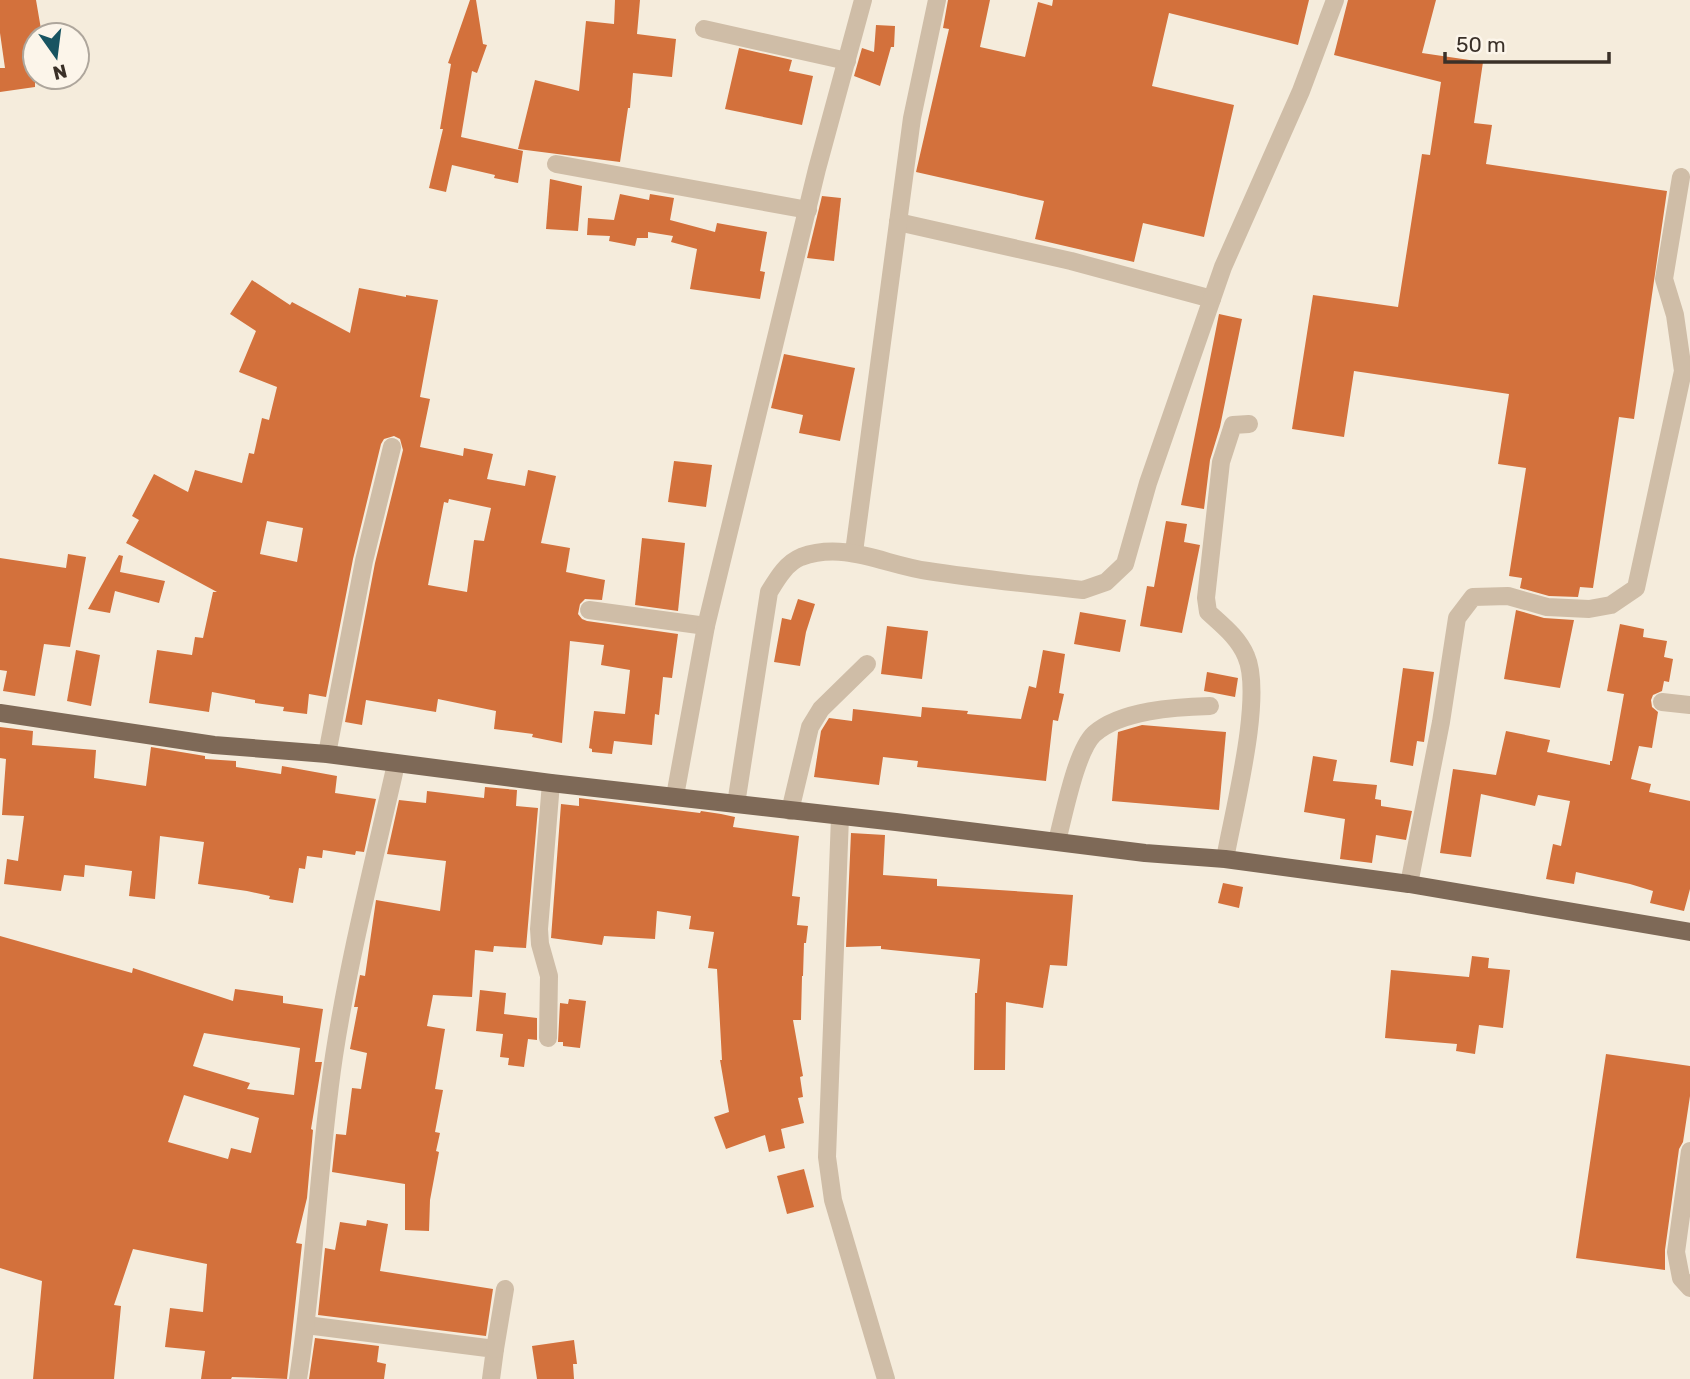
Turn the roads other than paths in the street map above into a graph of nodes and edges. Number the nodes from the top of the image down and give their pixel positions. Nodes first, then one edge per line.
1 (863, 0) edge
2 (937, 0) edge
3 (1335, 0) edge
4 (704, 29) dead end
5 (847, 61) junction
6 (556, 164) dead end
7 (1681, 177) dead end
8 (808, 211) junction
9 (898, 222) junction
10 (1212, 299) junction
11 (1249, 424) dead end
12 (392, 447) dead end
13 (854, 552) junction
14 (589, 610) dead end
15 (706, 626) junction
16 (867, 664) dead end
17 (1662, 702) dead end
18 (1690, 705) edge
19 (1210, 706) dead end
20 (0, 713) edge
21 (327, 754) junction
22 (396, 764) junction
23 (551, 783) junction
24 (675, 796) junction
25 (736, 804) junction
26 (790, 811) junction
27 (840, 817) junction
28 (1057, 841) junction
29 (1225, 859) junction
30 (1409, 884) junction
31 (1689, 930) edge
32 (548, 1038) dead end
33 (1690, 1151) edge
34 (1690, 1288) edge
35 (505, 1289) dead end
36 (306, 1325) junction
37 (495, 1349) junction
38 (298, 1379) edge
39 (491, 1379) edge
40 (886, 1379) edge

1 - 5 street
2 - 9 street
3 - 10 street
4 - 5 street
5 - 8 street
6 - 8 street
7 - 30 street
8 - 15 street
9 - 10 street
9 - 13 street
10 - 13 street
11 - 29 street
12 - 21 street
13 - 25 street
14 - 15 street
15 - 24 street
16 - 26 street
17 - 18 street
19 - 28 street
20 - 21 main road
21 - 22 main road
22 - 23 main road
22 - 36 street
23 - 24 main road
23 - 32 street
24 - 25 main road
25 - 26 main road
26 - 27 main road
27 - 28 main road
27 - 40 street
28 - 29 main road
29 - 30 main road
30 - 31 main road
33 - 34 street
35 - 37 street
36 - 37 street
36 - 38 street
37 - 39 street

